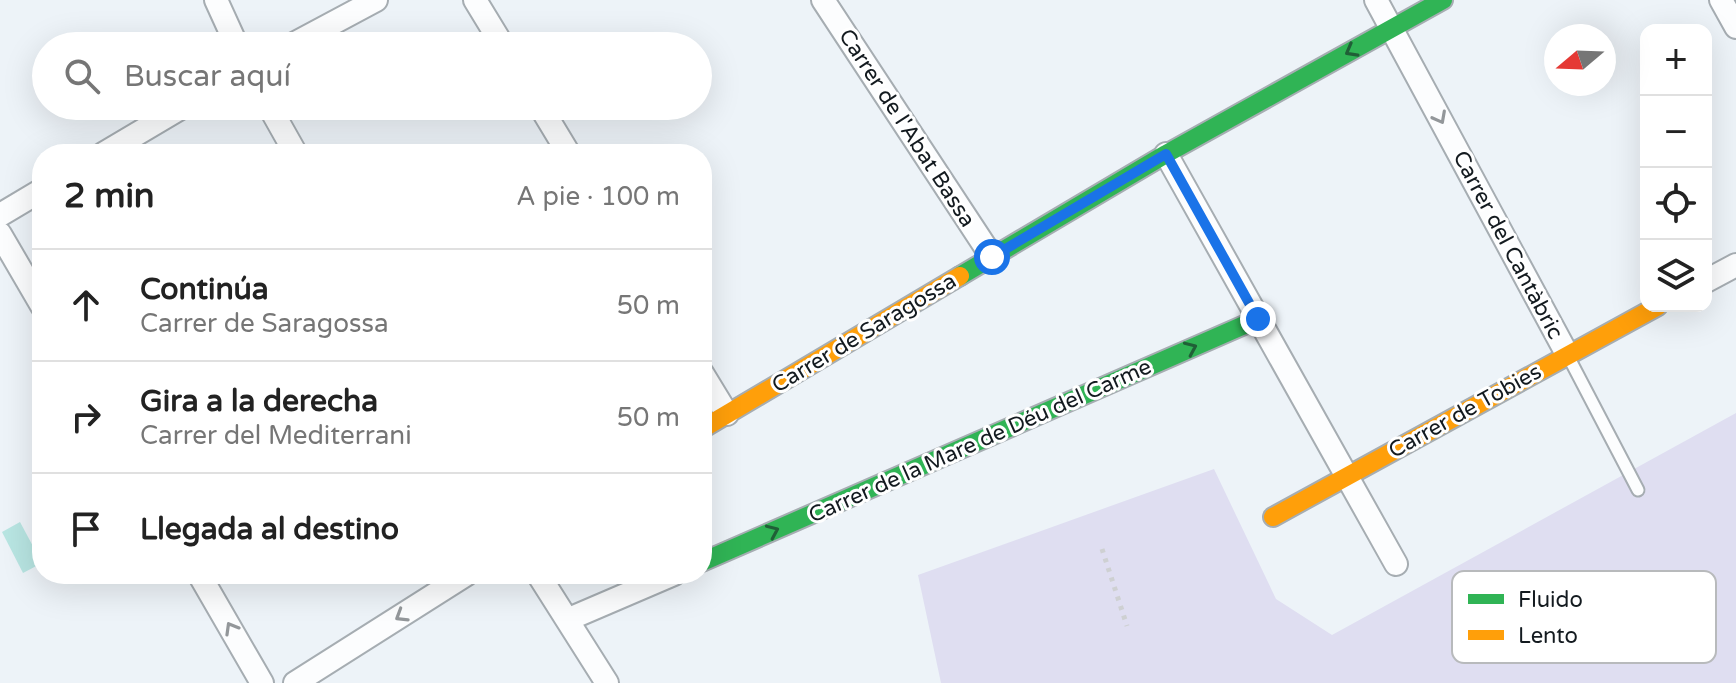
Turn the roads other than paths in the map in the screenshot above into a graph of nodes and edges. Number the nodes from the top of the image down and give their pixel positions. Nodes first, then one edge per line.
1 (216, 0) edge
2 (376, 0) edge
3 (475, 0) edge
4 (823, 0) edge
5 (1376, 0) edge
6 (1443, 0) edge
7 (1721, 0) edge
8 (1736, 27) edge
9 (1391, 28) junction
10 (231, 32) edge
11 (316, 32) edge
12 (494, 32) edge
13 (160, 120) edge
14 (277, 120) edge
15 (548, 120) edge
16 (120, 144) edge
17 (290, 144) edge
18 (563, 144) edge
19 (1166, 154) junction
20 (32, 196) edge
21 (0, 215) edge
22 (0, 234) edge
23 (992, 257) junction
24 (1736, 265) edge
25 (1712, 278) edge
26 (32, 289) edge
27 (1647, 312) edge
28 (1258, 319) junction
29 (1567, 354) junction
30 (712, 389) edge
31 (727, 414) junction
32 (712, 423) edge
33 (1345, 477) junction
34 (1638, 490) dead end
35 (1273, 517) dead end
36 (712, 558) edge
37 (1396, 564) dead end
38 (205, 584) edge
39 (451, 584) edge
40 (545, 584) edge
41 (651, 584) edge
42 (569, 619) junction
43 (262, 683) edge
44 (295, 683) edge
45 (607, 683) edge

1 - 10 street
2 - 11 street
3 - 12 street
4 - 23 street, Carrer de l'Abat Bassa
5 - 9 street, Carrer del Cantàbric
6 - 9 street, Carrer de Saragossa
7 - 8 street
9 -> 19 street, Carrer de Saragossa
9 -> 29 street, Carrer del Cantàbric
13 - 16 street
14 - 17 street
15 - 18 street
19 - 23 street, Carrer de Saragossa
19 - 28 street
20 - 21 street
22 - 26 street
23 - 31 street, Carrer de Saragossa
24 - 25 street
27 - 29 street, Carrer de Tobies
28 - 33 street
36 -> 28 street, Carrer de la Mare de Déu del Carme
29 - 33 street, Carrer de Tobies
29 - 34 lane, Carrer del Cantàbric
30 - 31 street
31 - 32 street, Carrer de Saragossa
33 - 35 street, Carrer de Tobies
33 - 37 street
43 -> 38 street
39 -> 44 street
40 - 42 street
41 - 42 street
42 - 45 street

